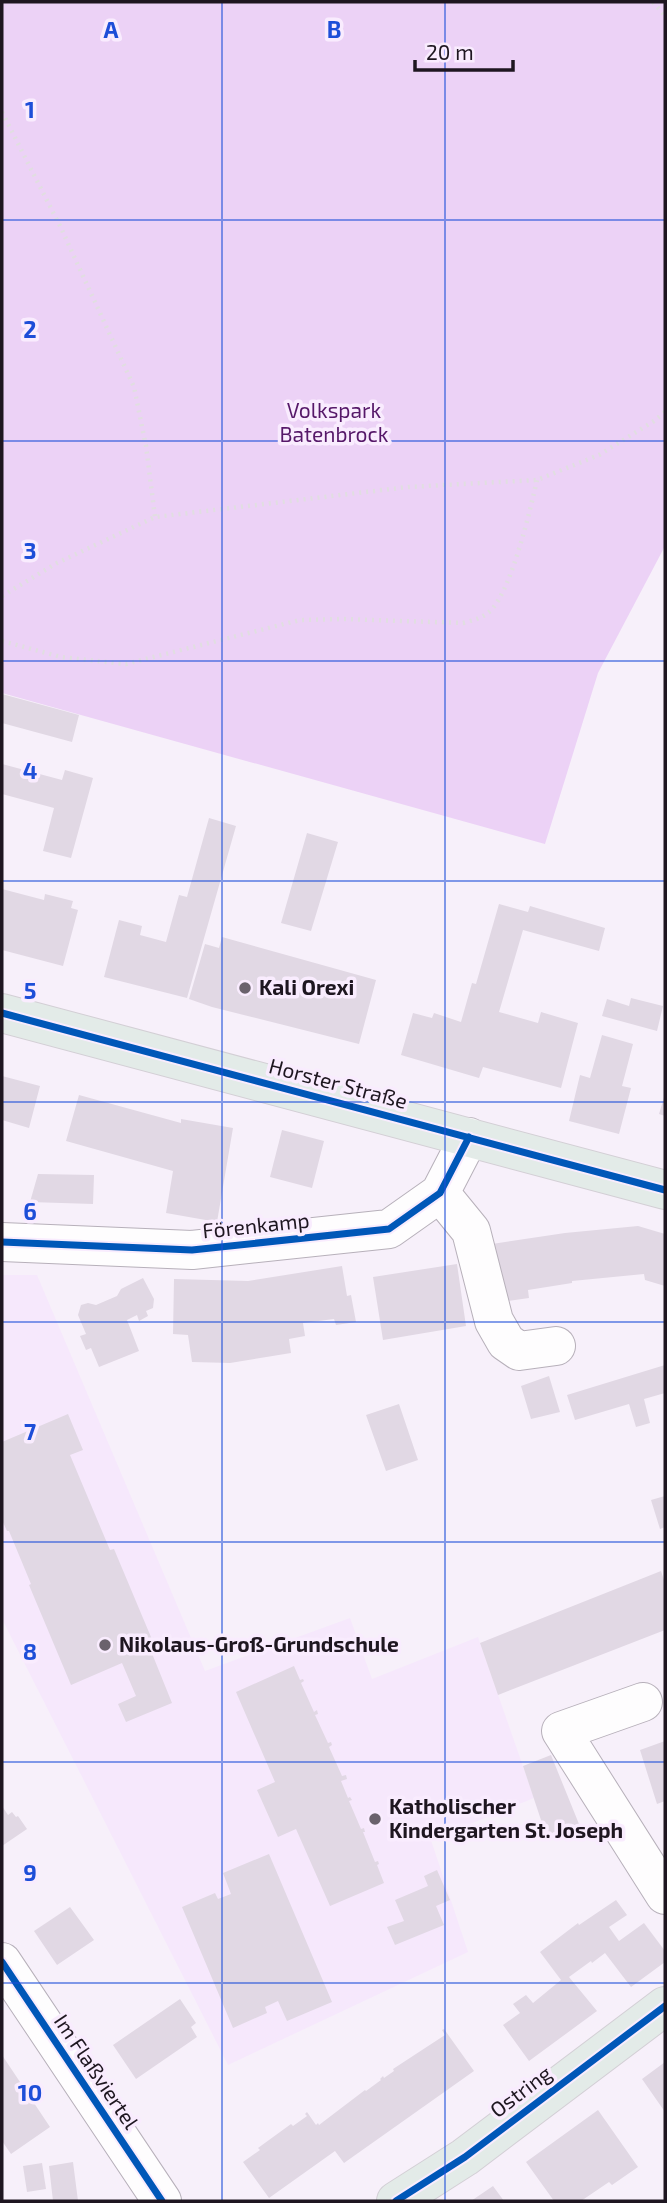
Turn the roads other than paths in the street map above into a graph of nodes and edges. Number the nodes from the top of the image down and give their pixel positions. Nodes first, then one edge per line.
1 (2, 1013) edge
2 (469, 1138) junction
3 (665, 1190) edge
4 (440, 1193) junction
5 (2, 1242) edge
6 (556, 1346) dead end
7 (643, 1702) dead end
8 (665, 1895) edge
9 (2, 1962) edge
10 (665, 2006) edge
11 (162, 2201) edge
12 (396, 2201) edge

1 - 2 main road, Horster Straße
2 - 3 main road, Horster Straße
2 - 4 street, Förenkamp
4 - 5 street, Förenkamp
4 - 6 street
7 - 8 street
9 - 11 street, Im Flaßviertel
10 - 12 main road, Ostring

